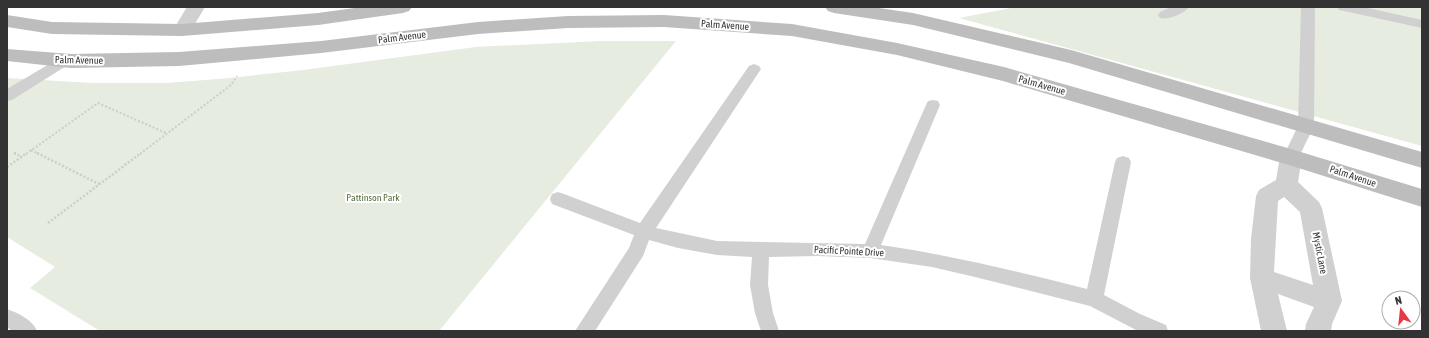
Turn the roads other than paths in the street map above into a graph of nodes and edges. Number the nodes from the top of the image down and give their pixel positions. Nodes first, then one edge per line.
1 (196, 7) edge
2 (403, 7) edge
3 (834, 7) edge
4 (1182, 7) edge
5 (1308, 7) edge
6 (1344, 7) edge
7 (1165, 15) dead end
8 (7, 21) edge
9 (1422, 24) edge
10 (182, 30) junction
11 (7, 55) edge
12 (66, 60) junction
13 (754, 69) dead end
14 (7, 96) edge
15 (933, 105) dead end
16 (1306, 126) junction
17 (1291, 157) junction
18 (1422, 160) edge
19 (1123, 162) dead end
20 (1286, 185) junction
21 (1422, 198) edge
22 (558, 199) dead end
23 (644, 232) junction
24 (761, 250) junction
25 (870, 251) junction
26 (1262, 278) junction
27 (1094, 299) junction
28 (1329, 301) junction
29 (7, 317) edge
30 (1132, 326) edge
31 (28, 331) edge
32 (584, 331) edge
33 (770, 331) edge
34 (1159, 331) edge
35 (1274, 331) edge
36 (1318, 331) edge

1 - 10 street
2 - 10 street
3 - 16 street
4 - 7 lane
5 - 16 lane
6 - 9 lane
8 - 10 street
11 - 12 street, Palm Avenue
12 - 14 lane
12 - 17 street, Palm Avenue
13 - 23 lane
15 - 25 lane
16 - 17 lane
16 - 18 street
17 - 20 street
17 - 21 street, Palm Avenue
19 - 27 lane
20 - 26 street
20 - 28 street, Mystic Lane
22 - 23 lane, Pacific Pointe Drive
23 - 24 lane, Pacific Pointe Drive
23 - 32 lane
24 - 25 lane, Pacific Pointe Drive
24 - 33 lane
25 - 27 lane, Pacific Pointe Drive
26 - 28 street
26 - 35 street
27 - 30 lane, Pacific Pointe Drive
28 - 36 street
29 - 31 lane
30 - 34 lane, Pacific Pointe Drive

